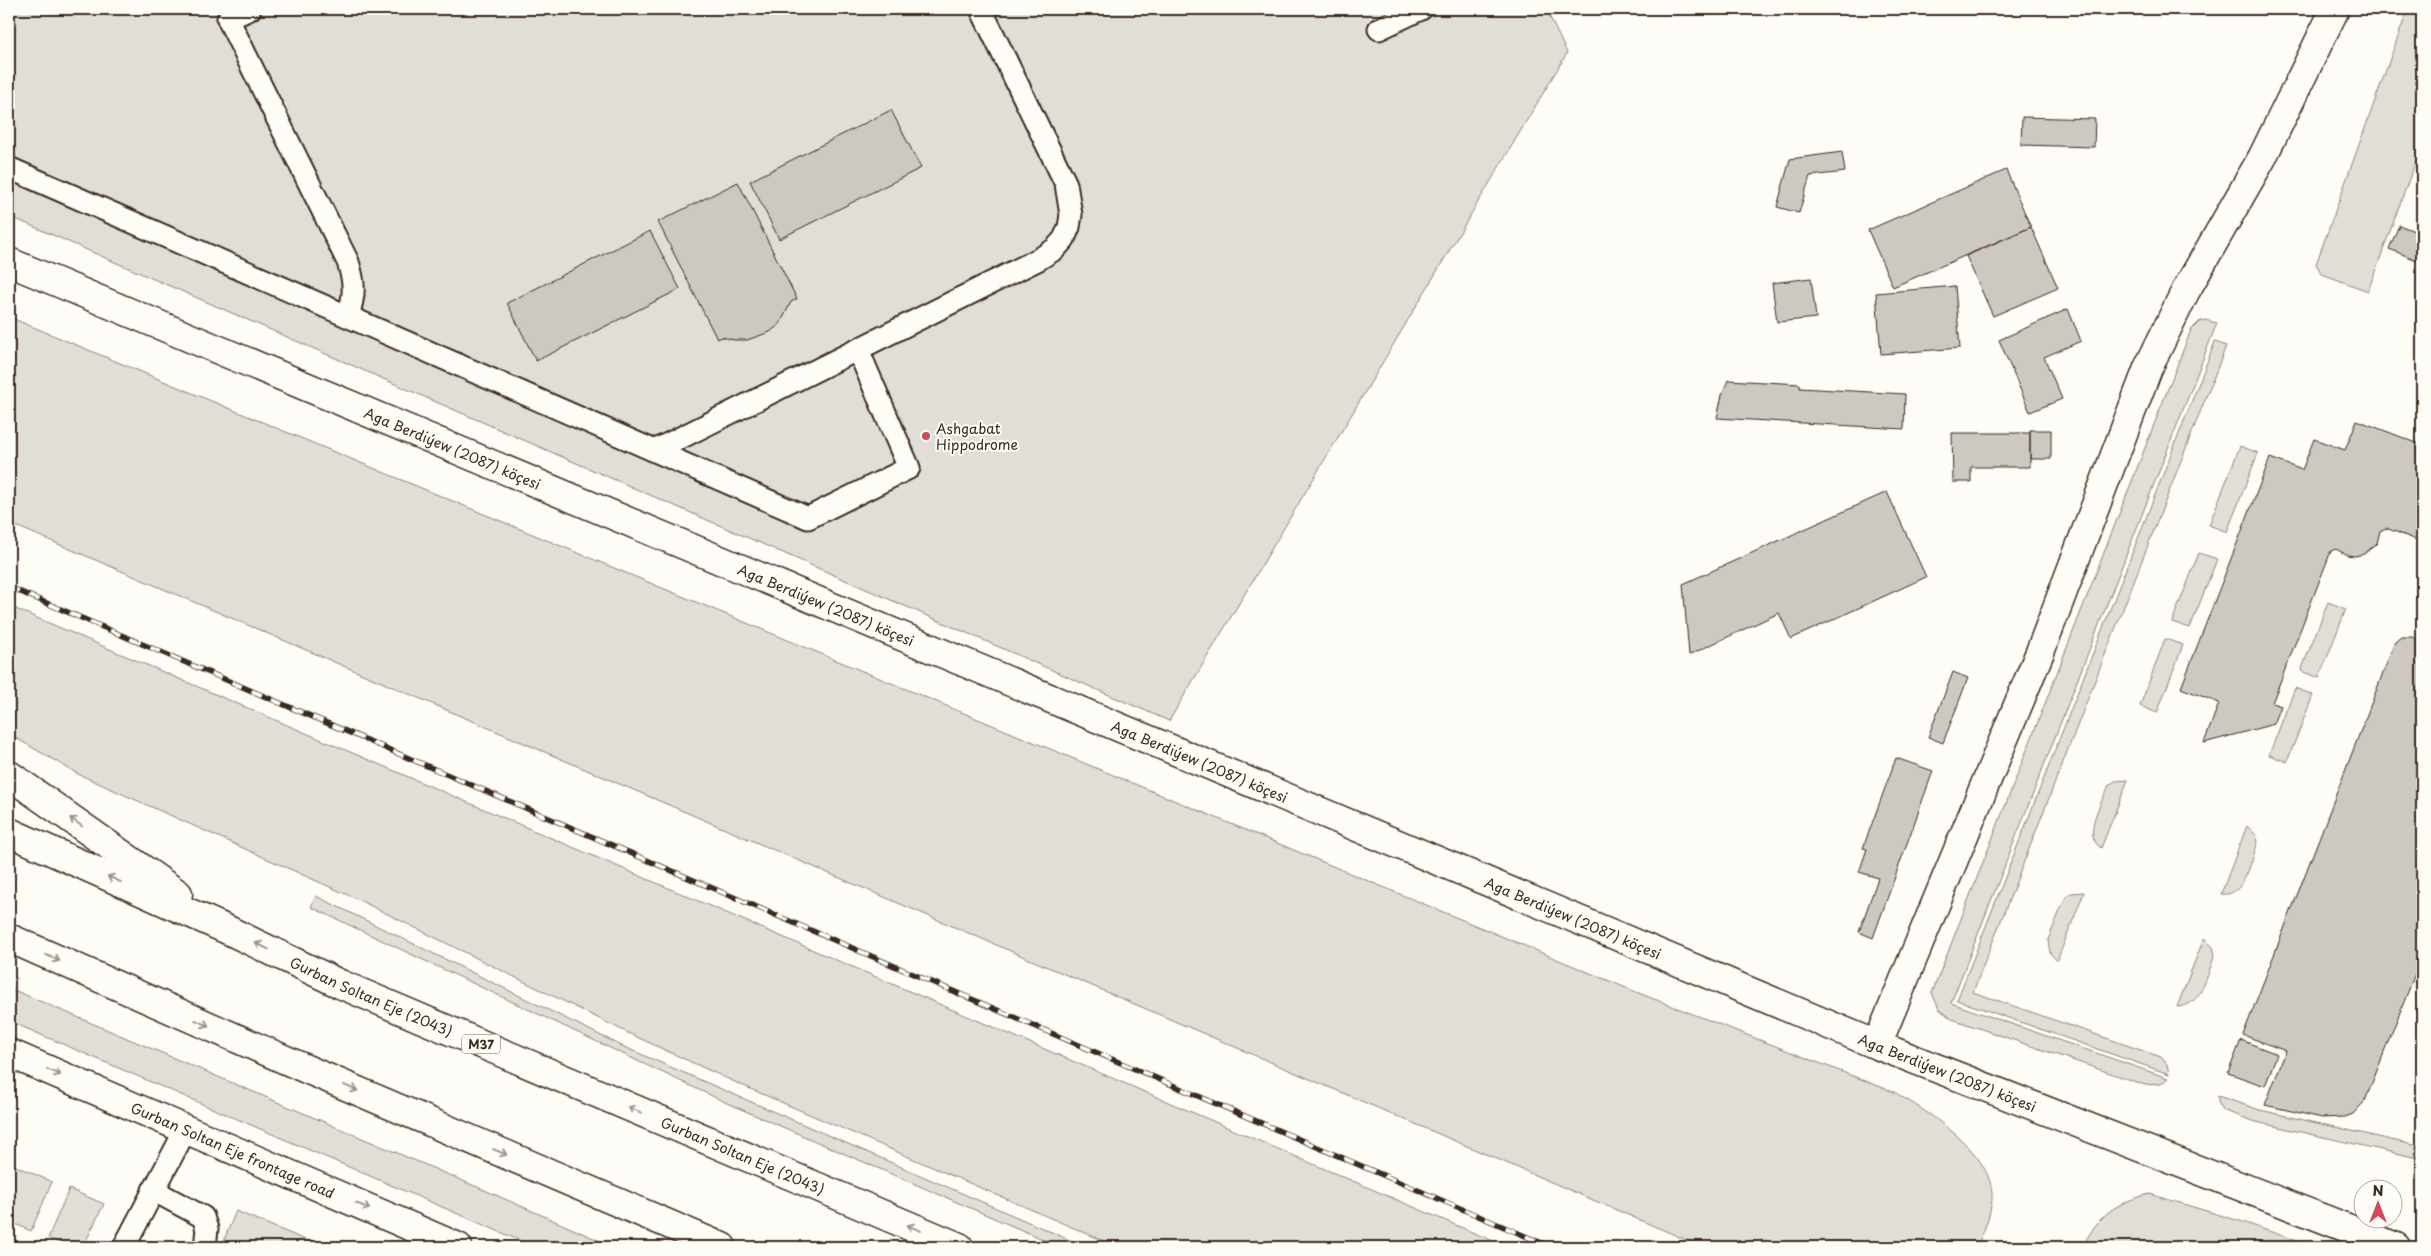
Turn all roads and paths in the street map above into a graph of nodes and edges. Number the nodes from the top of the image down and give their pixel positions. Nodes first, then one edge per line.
1 (250, 9) edge
2 (981, 9) edge
3 (1421, 9) edge
4 (2335, 9) edge
5 (1379, 29) dead end
6 (9, 168) edge
7 (9, 262) edge
8 (348, 316) junction
9 (858, 350) junction
10 (654, 451) junction
11 (9, 775) edge
12 (9, 832) edge
13 (230, 931) junction
14 (9, 938) edge
15 (1877, 1046) junction
16 (9, 1053) edge
17 (186, 1129) junction
18 (153, 1190) junction
19 (124, 1247) edge
20 (205, 1247) edge
21 (458, 1247) edge
22 (722, 1247) edge
23 (959, 1247) edge
24 (2396, 1247) edge

1 - 8 lane
2 - 9 lane
3 - 5 lane
4 - 15 main road
6 - 8 lane
7 - 15 main road, Aga Berdiýew (2087) köçesi
8 - 10 lane
9 - 10 lane
9 - 10 lane
13 -> 11 main road
13 -> 12 main road, Gurban Soltan Eje (2043) / M37
23 -> 13 main road, Gurban Soltan Eje (2043) / M37
14 -> 22 main road
15 - 24 main road, Aga Berdiýew (2087) köçesi
16 -> 17 main road, Gurban Soltan Eje frontage road
17 - 18 lane
17 -> 21 main road, Gurban Soltan Eje frontage road
18 - 19 lane
18 - 20 lane

